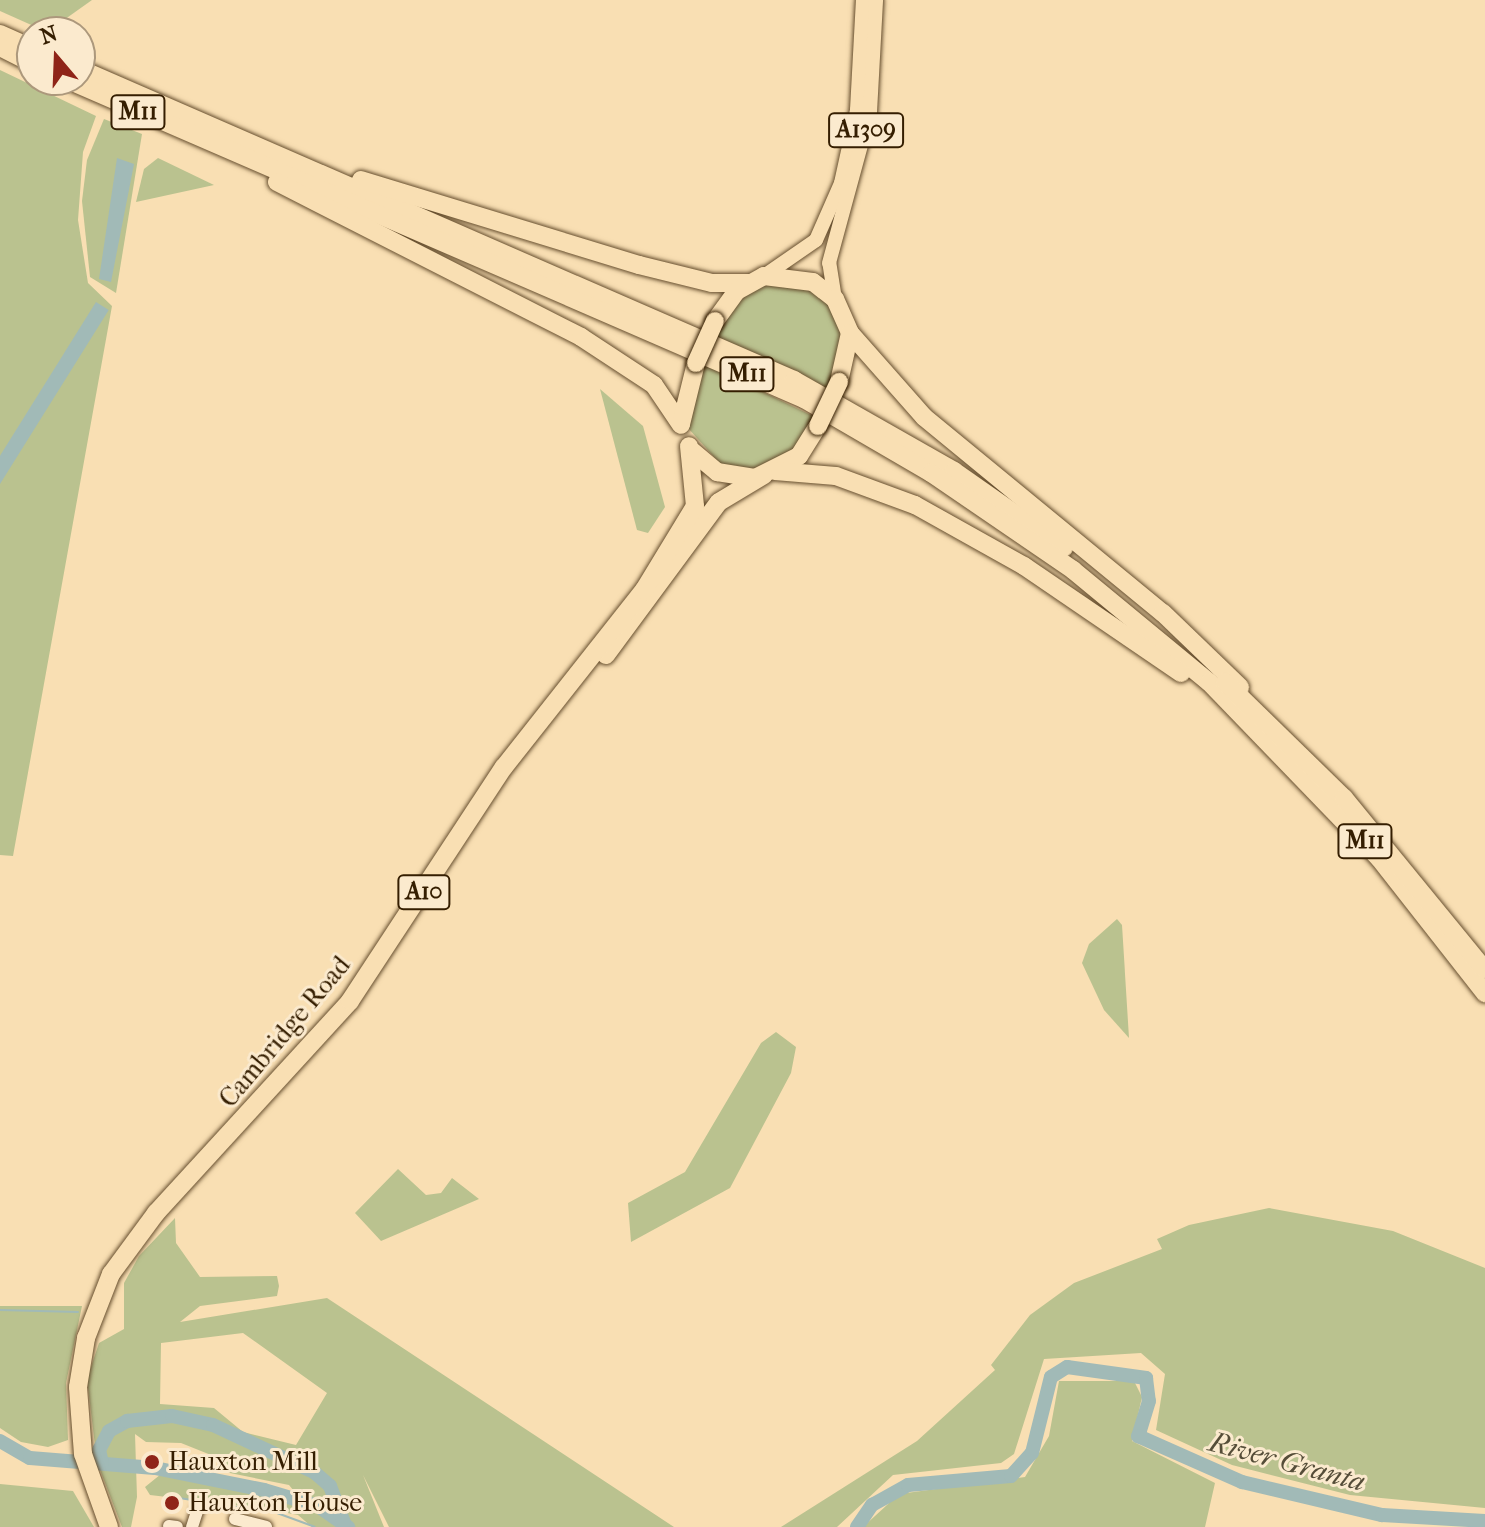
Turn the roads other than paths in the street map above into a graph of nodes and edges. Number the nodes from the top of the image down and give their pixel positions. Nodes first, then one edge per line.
1 (863, 0) edge
2 (876, 0) edge
3 (96, 76) edge
4 (96, 92) edge
5 (208, 142) junction
6 (271, 153) junction
7 (757, 280) junction
8 (835, 299) junction
9 (850, 333) junction
10 (681, 425) junction
11 (689, 446) junction
12 (770, 473) junction
13 (581, 673) junction
14 (1230, 702) junction
15 (1266, 718) junction
16 (1485, 970) edge
17 (1485, 993) edge
18 (198, 1509) dead end
19 (235, 1519) dead end
20 (109, 1527) edge
21 (192, 1527) edge
22 (266, 1527) edge

1 - 7 main road, A1309
2 - 8 main road, A1309
3 - 6 highway, M11
4 - 5 highway, M11
5 - 10 highway, M11
5 - 14 highway, M11
6 - 7 highway, M11
6 - 15 highway, M11
7 - 8 highway
7 - 10 highway, bridge
8 - 9 highway
9 - 12 highway, bridge
9 - 15 highway, M11
10 - 11 highway
11 - 12 highway
11 - 13 highway, Cambridge Road / A10
12 - 13 highway, Cambridge Road / A10
12 - 14 highway, M11
13 - 20 highway, Cambridge Road / A10
14 - 17 highway, M11
15 - 16 highway, M11
18 - 21 street
19 - 22 street

